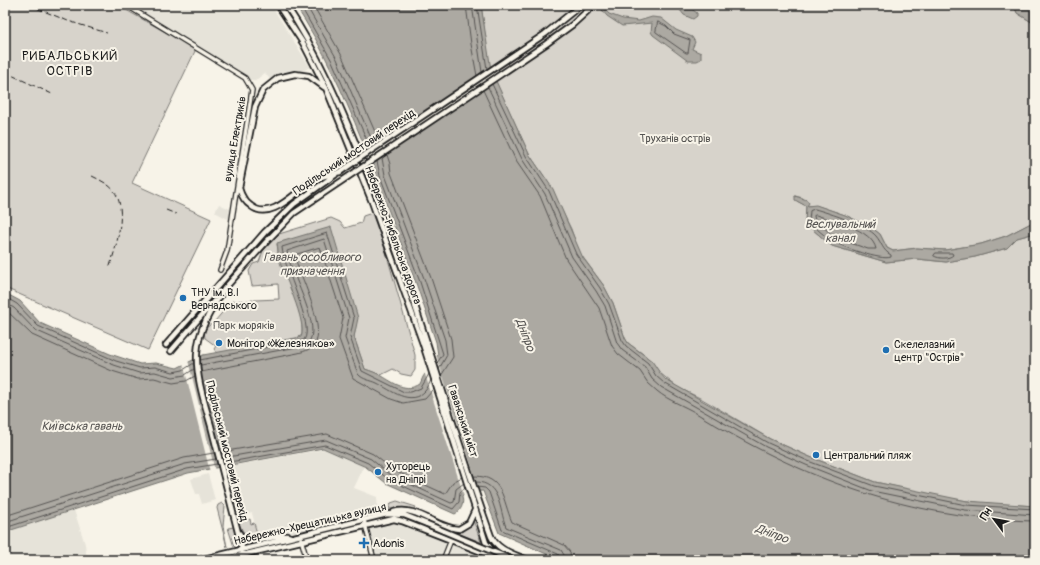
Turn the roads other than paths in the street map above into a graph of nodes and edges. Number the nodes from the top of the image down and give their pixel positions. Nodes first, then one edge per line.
1 (278, 5) edge
2 (286, 5) edge
3 (581, 5) edge
4 (594, 5) edge
5 (128, 6) edge
6 (326, 88) junction
7 (340, 172) junction
8 (220, 270) dead end
9 (226, 288) junction
10 (426, 342) junction
11 (166, 345) dead end
12 (170, 351) dead end
13 (474, 510) junction
14 (387, 514) junction
15 (364, 520) junction
16 (365, 525) junction
17 (237, 530) junction
18 (292, 538) junction
19 (301, 538) junction
20 (451, 540) junction
21 (243, 552) junction
22 (227, 557) edge
23 (500, 559) edge
24 (200, 560) edge
25 (221, 560) edge
26 (245, 560) edge
27 (307, 560) edge
28 (374, 560) edge
29 (443, 560) edge
30 (513, 560) edge
31 (527, 560) edge

1 - 6 main road, Набережно-Рибальська дорога
2 - 10 main road, Набережно-Рибальська дорога
3 - 7 main road, Подільський мостовий перехід, bridge
4 - 9 main road, Подільський мостовий перехід, bridge
5 - 8 street, вулиця Електриків
6 - 7 main road
6 - 10 main road, Набережно-Рибальська дорога
7 - 11 main road, Подільський мостовий перехід
9 - 12 main road, Подільський мостовий перехід
9 - 17 main road, Подільський мостовий перехід
10 - 13 main road, Гаванський міст
10 - 31 main road, Гаванський міст
13 - 14 main road
13 - 23 main road, Гаванський міст
14 - 15 main road, Набережно-Хрещатицька вулиця
14 - 30 main road, Набережно-Хрещатицька вулиця, bridge
15 - 16 street
15 - 19 main road, Набережно-Хрещатицька вулиця
16 - 19 main road, Набережно-Хрещатицька вулиця
16 - 20 main road, Набережно-Хрещатицька вулиця
16 - 28 street
17 - 18 main road
17 - 21 main road, Подільський мостовий перехід
18 - 19 main road, Набережно-Хрещатицька вулиця
18 - 21 main road, Набережно-Хрещатицька вулиця
19 - 21 main road, Набережно-Хрещатицька вулиця
19 - 27 street
20 - 23 main road, Набережно-Хрещатицька вулиця
20 - 29 street
21 - 22 main road, Набережно-Хрещатицька вулиця
21 - 26 main road, Подільський мостовий перехід
22 - 24 main road, Набережно-Хрещатицька вулиця
22 - 25 main road, Набережно-Хрещатицька вулиця

